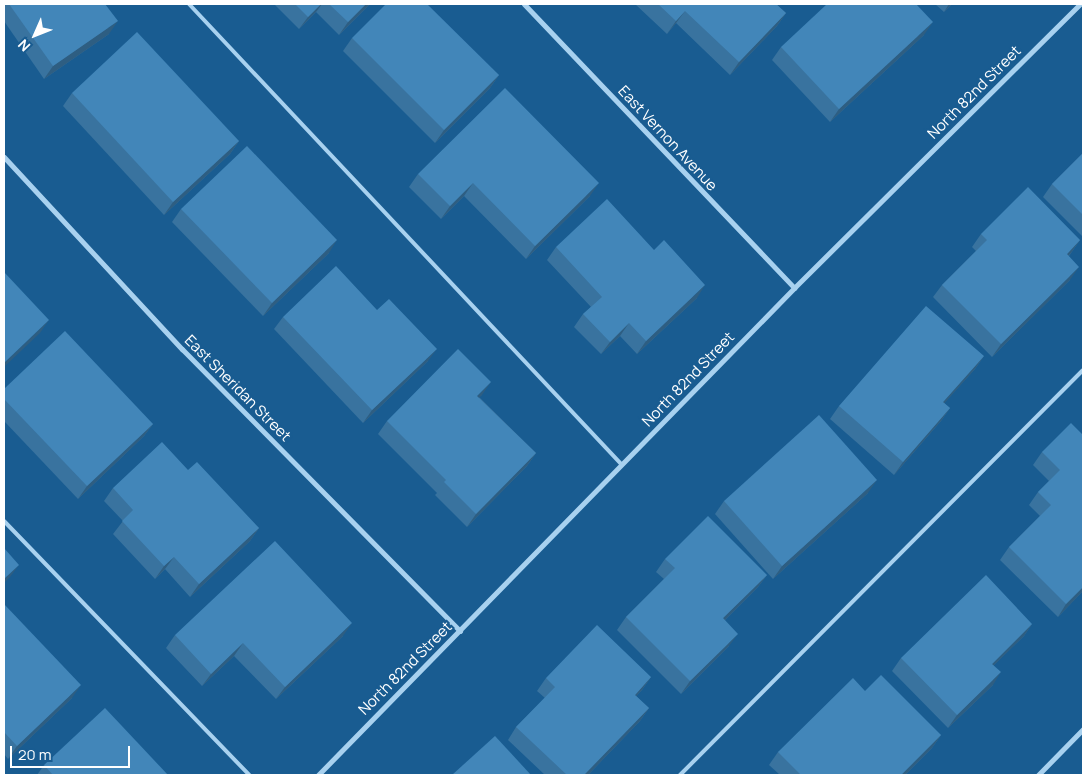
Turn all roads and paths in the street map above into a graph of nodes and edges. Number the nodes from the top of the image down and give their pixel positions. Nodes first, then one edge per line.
1 (188, 4) edge
2 (524, 4) edge
3 (1080, 4) edge
4 (4, 158) edge
5 (794, 288) junction
6 (1083, 370) edge
7 (622, 465) junction
8 (4, 521) edge
9 (460, 631) junction
10 (1083, 729) edge
11 (249, 775) edge
12 (318, 775) edge
13 (680, 775) edge
14 (1038, 775) edge

1 - 7 lane
2 - 5 street, East Vernon Avenue
3 - 5 street, North 82nd Street
4 - 9 street, East Sheridan Street
5 - 7 street, North 82nd Street
6 - 13 lane
7 - 9 street, North 82nd Street
8 - 11 lane
9 - 12 street, North 82nd Street
10 - 14 street

